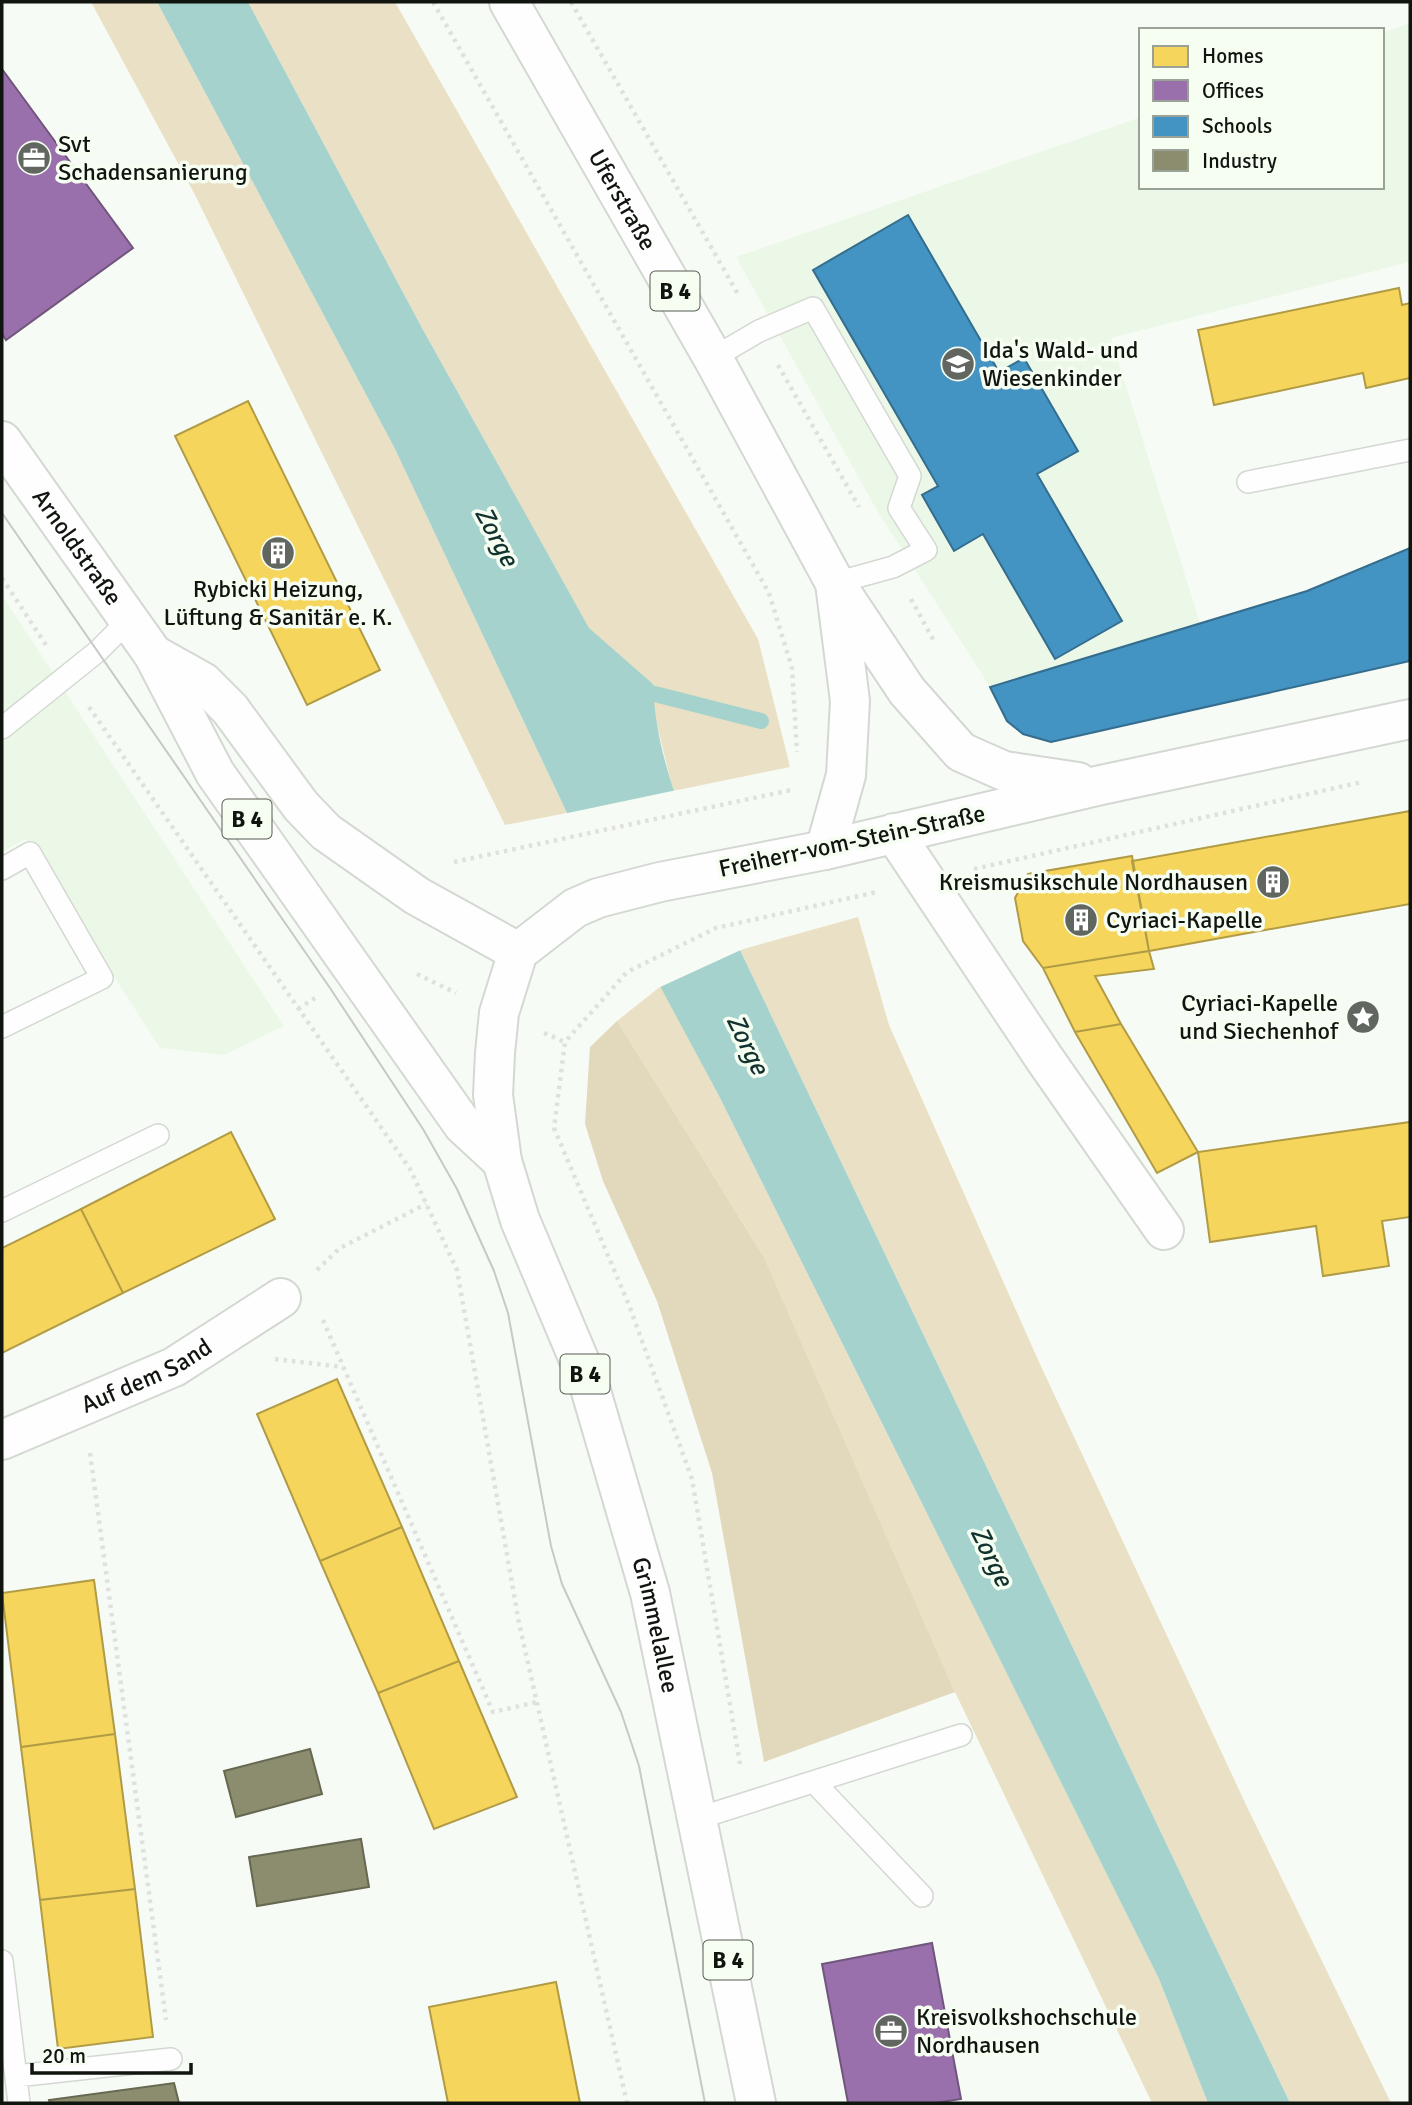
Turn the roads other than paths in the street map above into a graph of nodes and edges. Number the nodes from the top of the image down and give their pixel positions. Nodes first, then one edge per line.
1 (509, 2) edge
2 (713, 358) junction
3 (2, 441) edge
4 (1410, 450) edge
5 (1248, 482) dead end
6 (835, 583) junction
7 (129, 620) junction
8 (153, 654) junction
9 (1410, 719) edge
10 (2, 728) edge
11 (1101, 785) junction
12 (894, 833) junction
13 (825, 850) junction
14 (2, 869) edge
15 (518, 952) junction
16 (2, 1027) edge
17 (158, 1135) dead end
18 (502, 1161) junction
19 (2, 1211) edge
20 (1164, 1230) dead end
21 (281, 1298) road end
22 (2, 1440) edge
23 (961, 1735) dead end
24 (814, 1782) junction
25 (699, 1818) junction
26 (922, 1896) dead end
27 (2, 1961) edge
28 (171, 2059) road end
29 (16, 2076) junction
30 (19, 2103) edge
31 (757, 2103) edge

1 - 2 main road, Uferstraße / B 4
2 - 6 main road, Uferstraße / B 4
2 - 6 lane
3 - 7 main road, Arnoldstraße / B 4
4 - 5 lane
6 - 11 main road, Uferstraße
6 - 13 main road, B 4
7 - 8 main road, Arnoldstraße / B 4
7 - 10 lane
8 - 15 main road
8 - 18 main road, B 4
9 - 11 main road, Freiherr-vom-Stein-Straße
11 - 12 main road, Freiherr-vom-Stein-Straße
12 - 13 main road, Freiherr-vom-Stein-Straße
12 - 20 main road
13 - 15 main road, Freiherr-vom-Stein-Straße
14 - 16 lane
15 - 18 main road, B 4
17 - 19 lane
18 - 25 main road, Grimmelallee / B 4
21 - 22 main road, Auf dem Sand
23 - 24 lane
24 - 25 lane
24 - 26 lane
25 - 31 main road, Grimmelallee / B 4
27 - 29 lane
28 - 29 lane
29 - 30 lane

